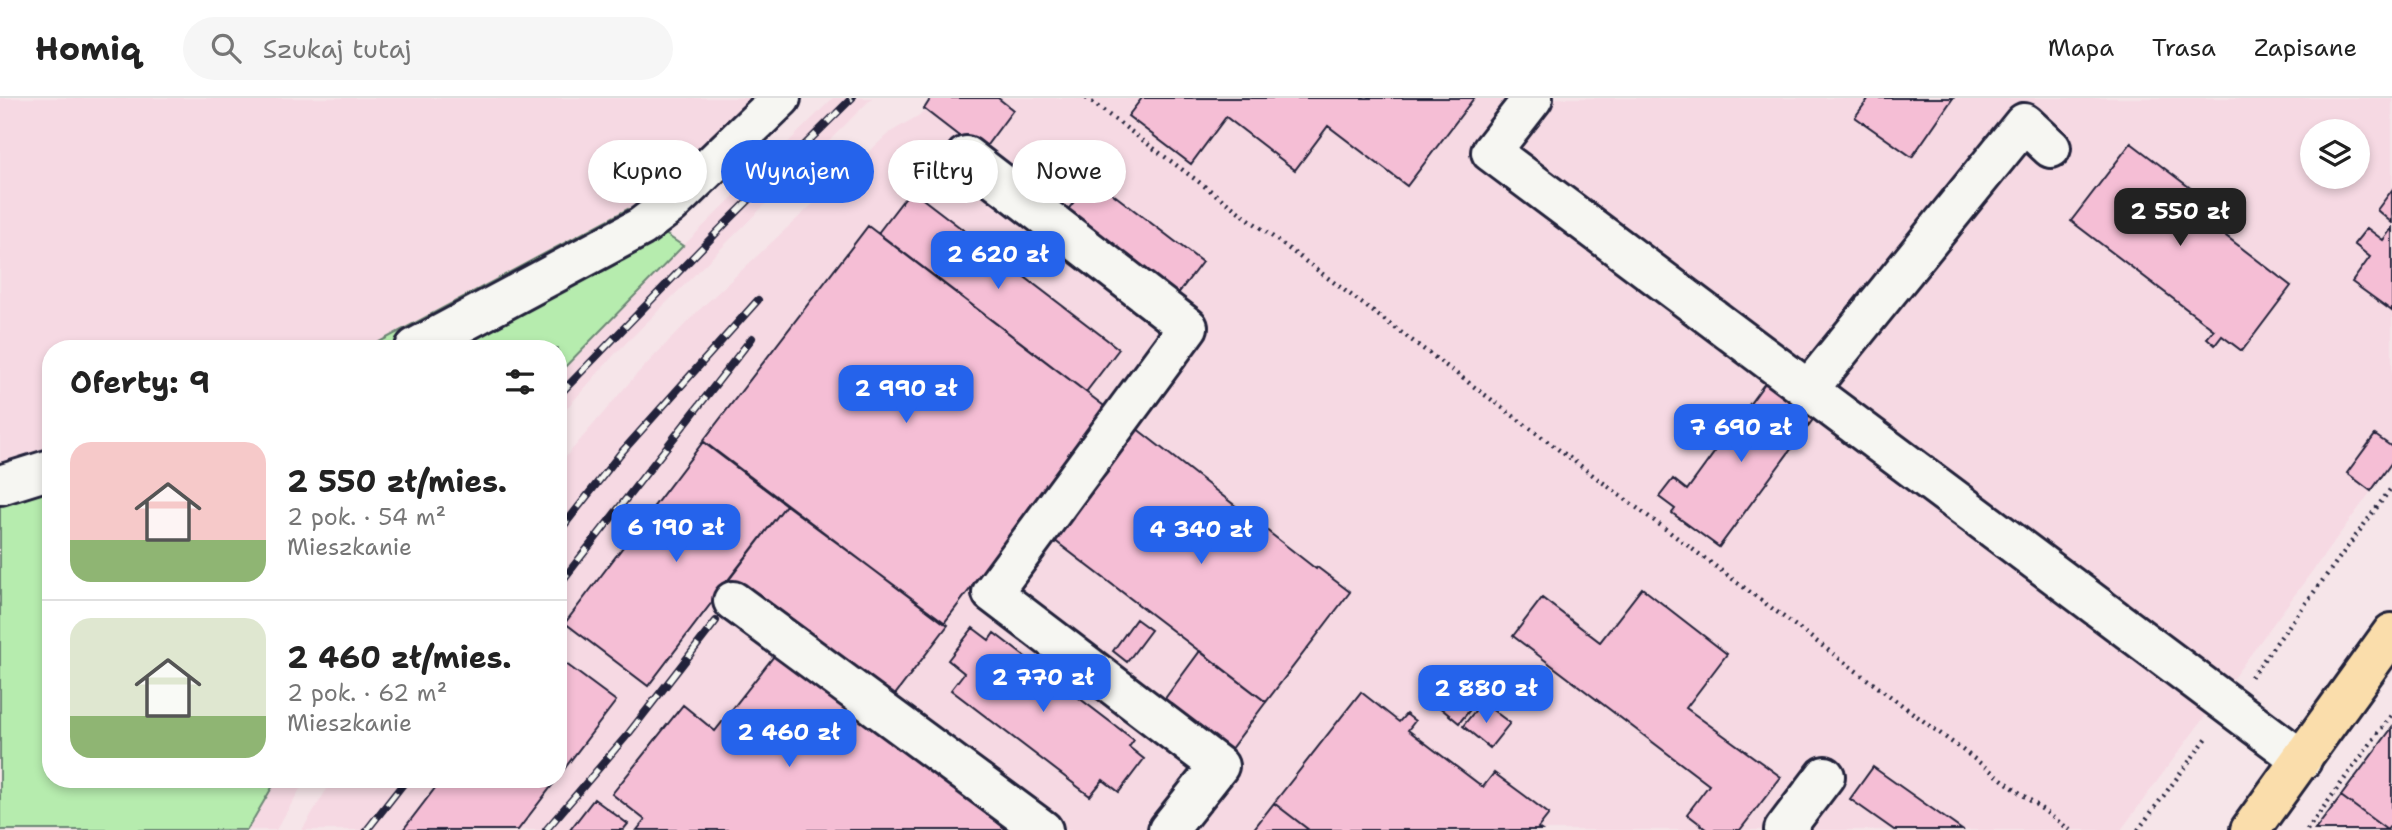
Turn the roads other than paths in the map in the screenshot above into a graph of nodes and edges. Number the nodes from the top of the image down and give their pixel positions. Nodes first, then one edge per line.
1 (781, 98) edge
2 (1533, 98) edge
3 (2050, 148) dead end
4 (998, 181) edge
5 (430, 340) edge
6 (1808, 390) junction
7 (42, 472) edge
8 (0, 485) edge
9 (733, 601) dead end
10 (2392, 633) edge
11 (2302, 760) junction
12 (1825, 776) dead end
13 (1043, 830) edge
14 (1168, 830) edge
15 (1784, 830) edge
16 (2250, 830) edge

1 - 5 lane
2 - 6 lane
3 - 6 lane
4 - 14 lane
6 - 11 lane
7 - 8 lane
9 - 13 lane
10 - 11 main road
11 - 16 main road
12 - 15 lane

